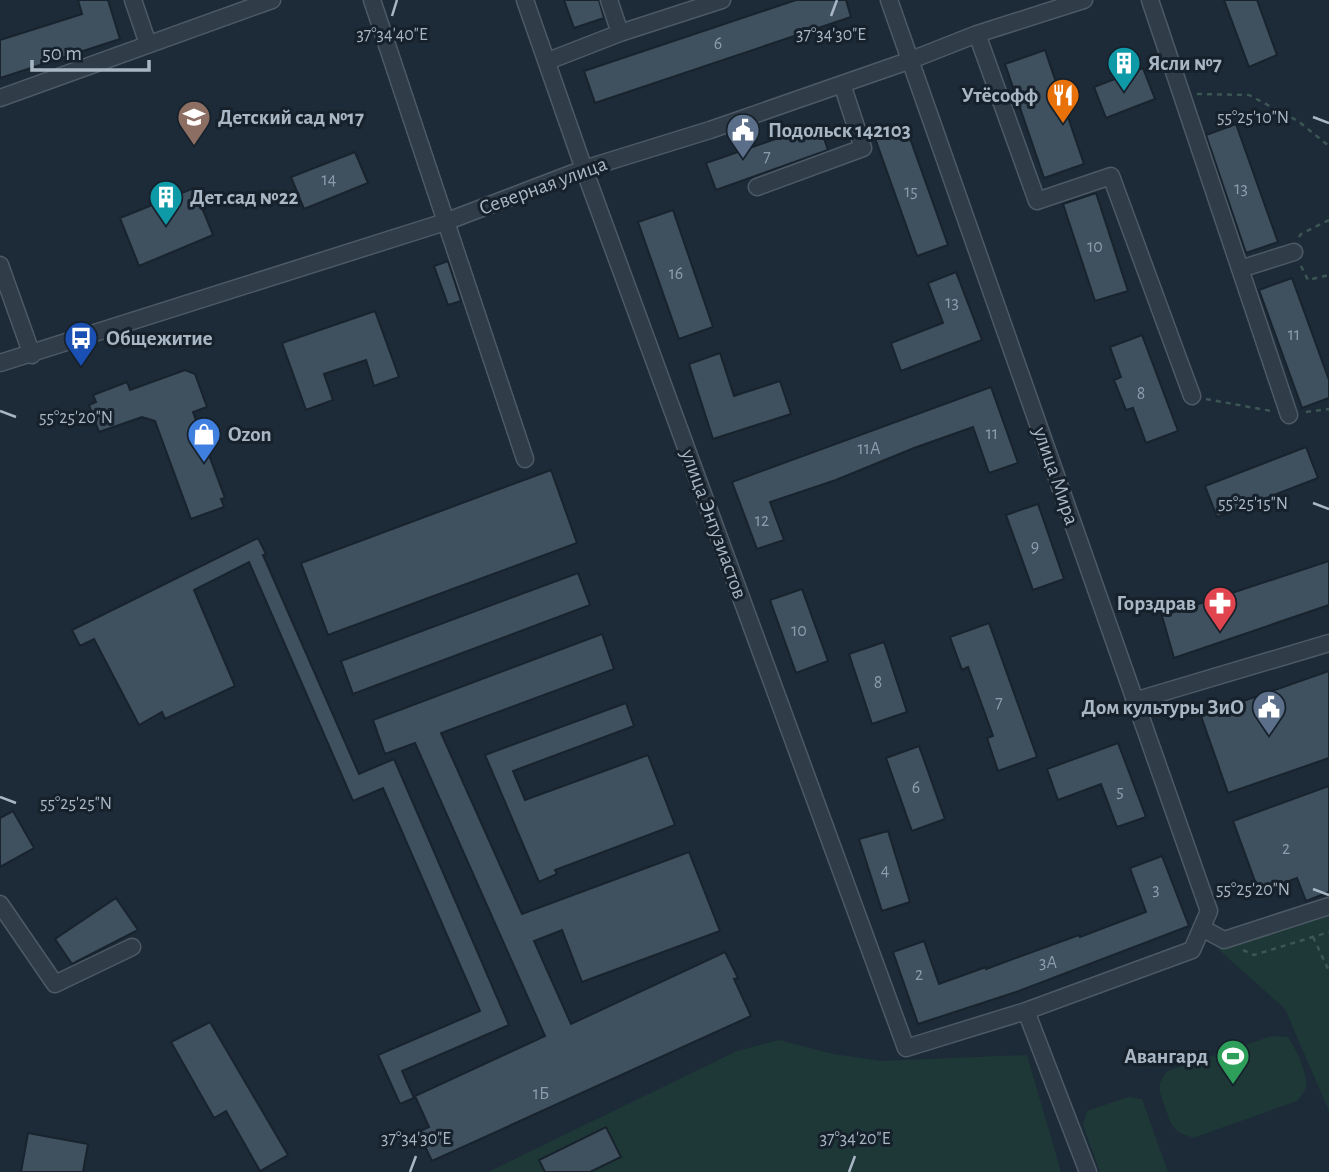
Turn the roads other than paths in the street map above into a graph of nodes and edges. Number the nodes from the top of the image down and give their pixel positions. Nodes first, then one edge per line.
1 (134, 0) edge
2 (272, 0) edge
3 (372, 0) edge
4 (525, 0) edge
5 (609, 0) edge
6 (722, 0) edge
7 (889, 0) edge
8 (1084, 0) edge
9 (1150, 0) edge
10 (620, 33) junction
11 (978, 34) junction
12 (148, 44) junction
13 (911, 60) junction
14 (548, 61) junction
15 (842, 84) junction
16 (0, 98) edge
17 (584, 169) junction
18 (757, 187) dead end
19 (445, 222) junction
20 (1294, 252) road end
21 (0, 265) edge
22 (1240, 269) junction
23 (32, 355) junction
24 (0, 363) edge
25 (1192, 396) road end
26 (1289, 415) road end
27 (525, 459) dead end
28 (1329, 643) edge
29 (1134, 701) junction
30 (0, 904) edge
31 (1329, 905) edge
32 (1202, 928) junction
33 (132, 947) dead end
34 (1026, 1011) junction
35 (1088, 1172) edge

1 - 12 street
2 - 12 street
3 - 19 street
4 - 14 street, улица Энтузиастов
5 - 10 street
6 - 10 street
7 - 13 street, улица Мира
8 - 11 street, Северная улица
9 - 22 street
10 - 14 street
11 - 13 street, Северная улица
11 - 25 street
12 - 16 street
13 - 15 street, Северная улица
13 - 29 street, улица Мира
14 - 17 street, улица Энтузиастов
15 - 17 street, Северная улица
15 - 18 street
17 - 19 street, Северная улица
17 - 34 street, улица Энтузиастов
19 - 23 street, Северная улица
19 - 27 street
20 - 22 street
21 - 23 street
22 - 26 street
23 - 24 street, Северная улица
28 - 29 street
29 - 32 street, улица Мира
30 - 33 street
31 - 32 street
32 - 34 street, улица Мира
34 - 35 street

